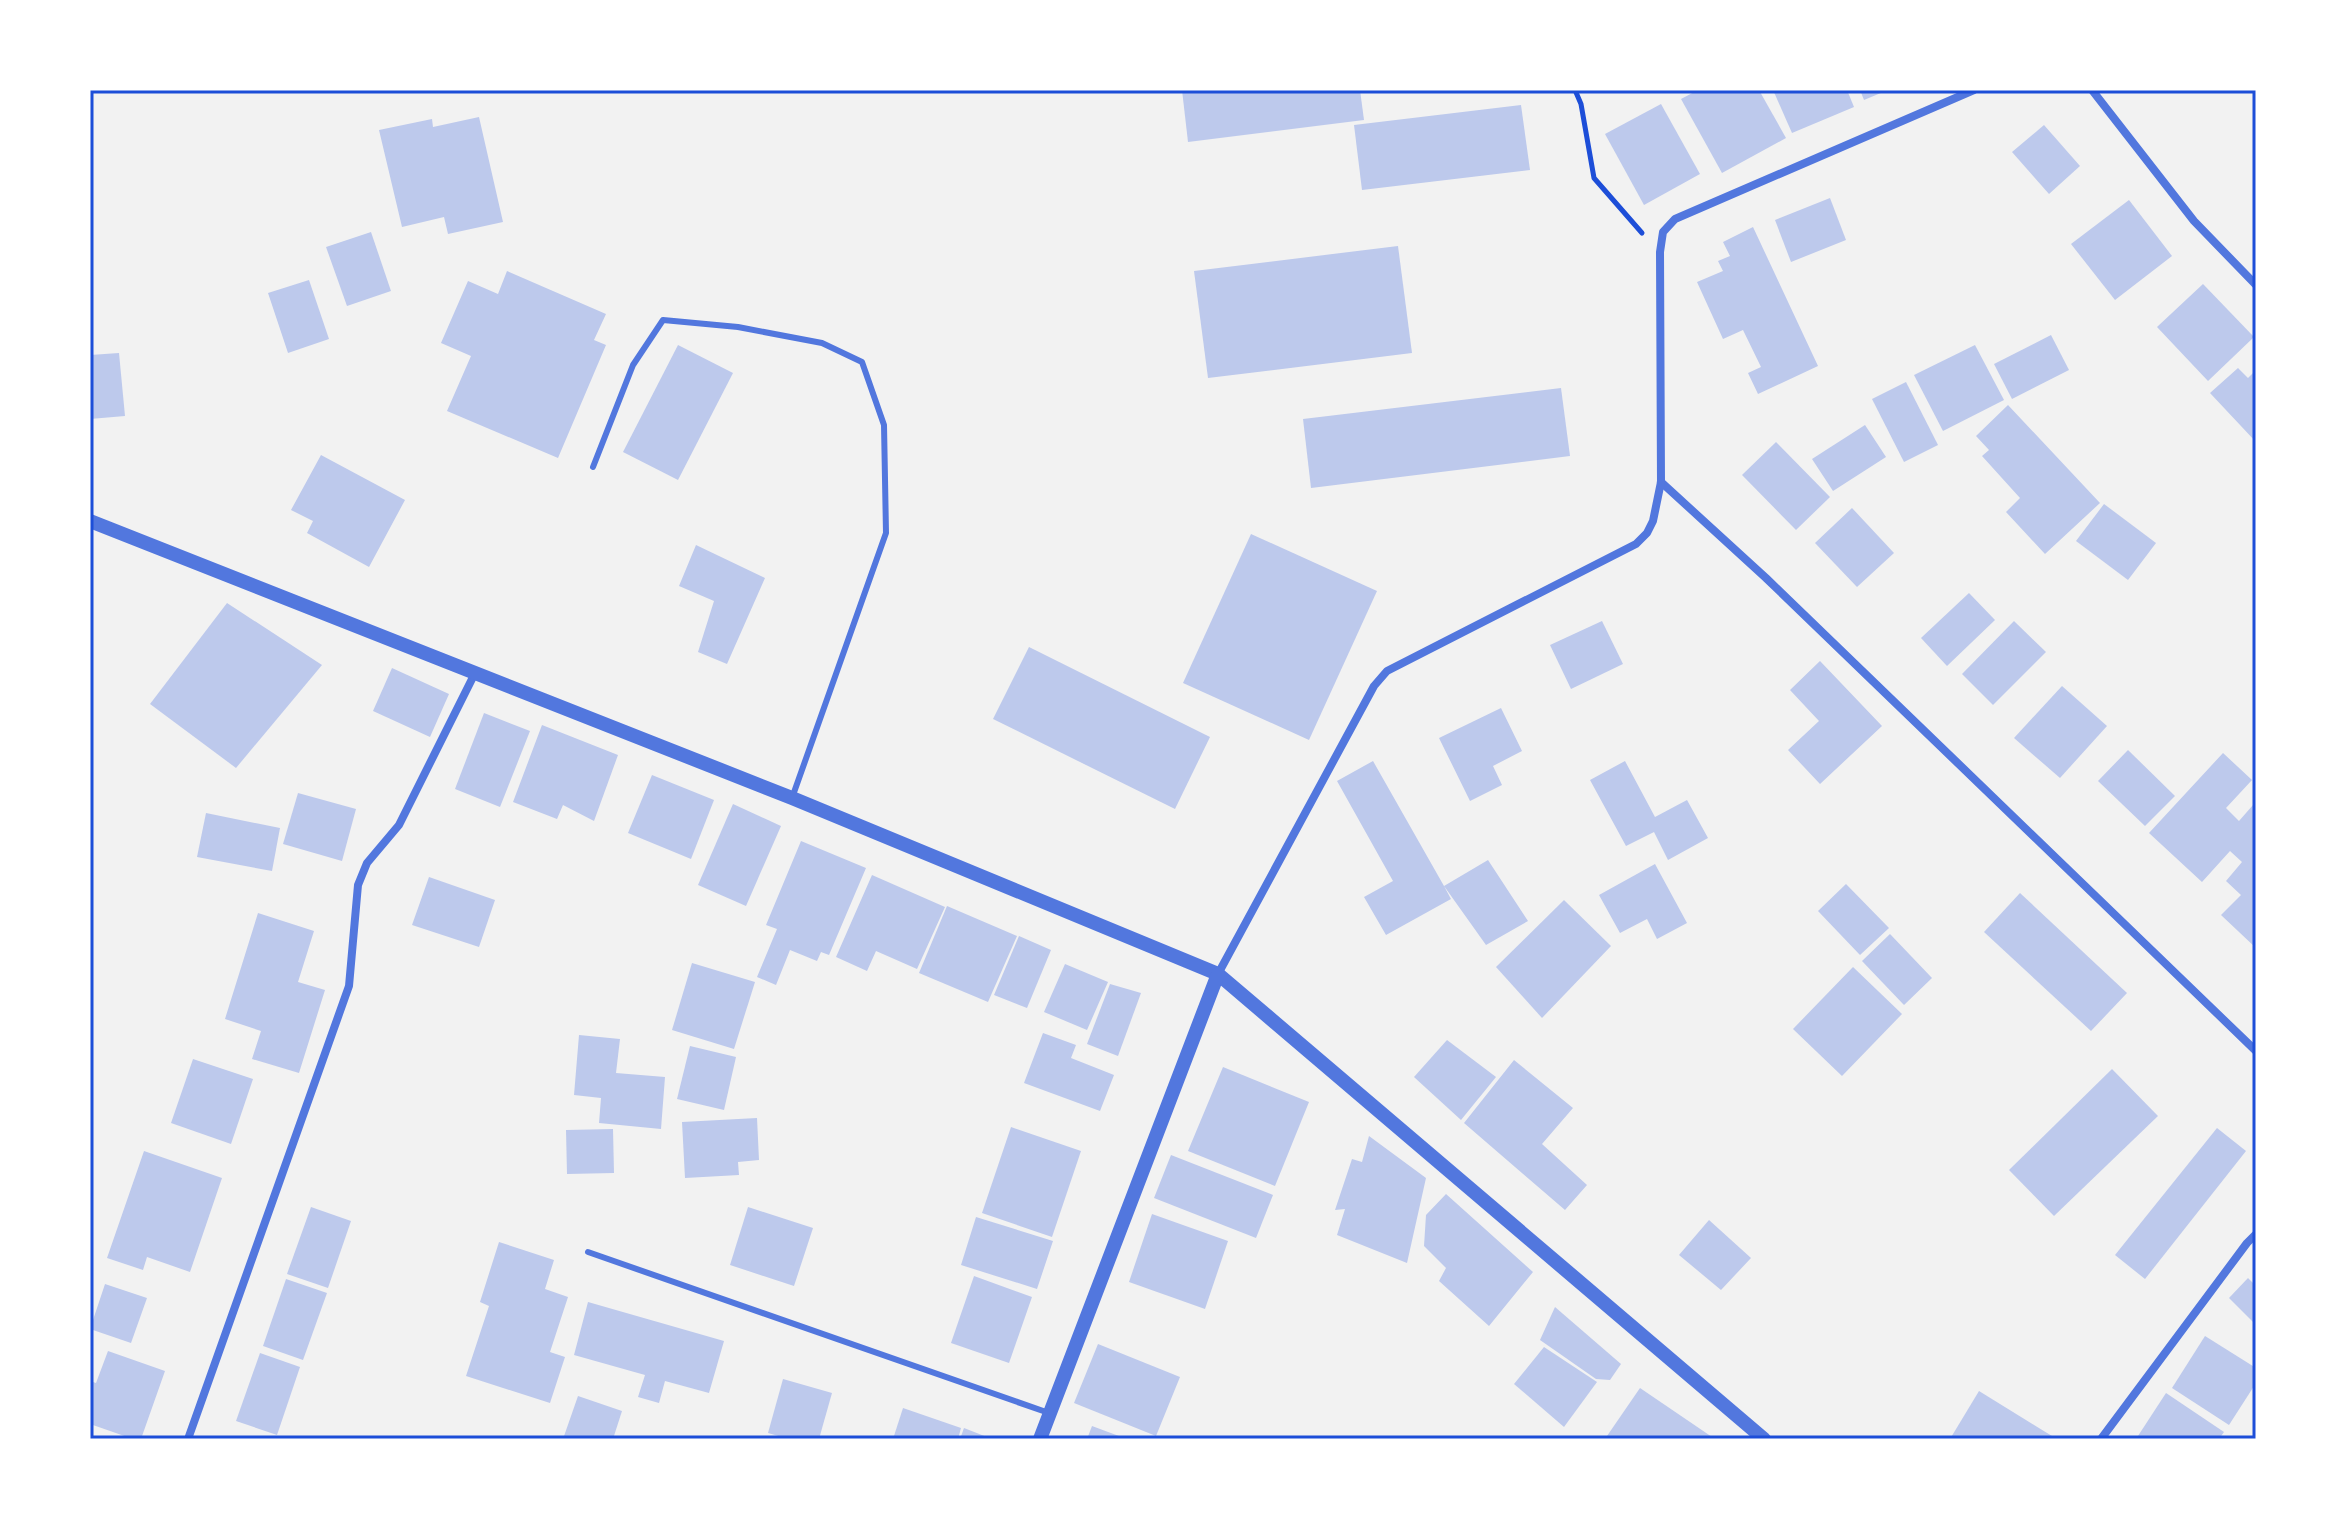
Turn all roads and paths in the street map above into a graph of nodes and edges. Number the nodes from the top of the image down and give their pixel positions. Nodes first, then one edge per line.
1 (1575, 90) edge
2 (1974, 90) edge
3 (2092, 90) edge
4 (1660, 252) junction
5 (2256, 285) edge
6 (593, 467) dead end
7 (1661, 482) junction
8 (90, 521) edge
9 (475, 673) junction
10 (792, 798) junction
11 (1218, 974) junction
12 (2256, 1051) edge
13 (2256, 1234) edge
14 (588, 1252) dead end
15 (1049, 1413) junction
16 (188, 1439) edge
17 (1040, 1439) edge
18 (1764, 1439) edge
19 (2101, 1439) edge

1 - 4 path
2 - 4 street
3 - 5 street
4 - 7 street
6 - 10 lane
7 - 11 street
7 - 12 street
8 - 9 street
9 - 10 street
9 - 16 street
10 - 11 street
11 - 15 street
11 - 18 street
13 - 19 street
14 - 15 lane
15 - 17 street

